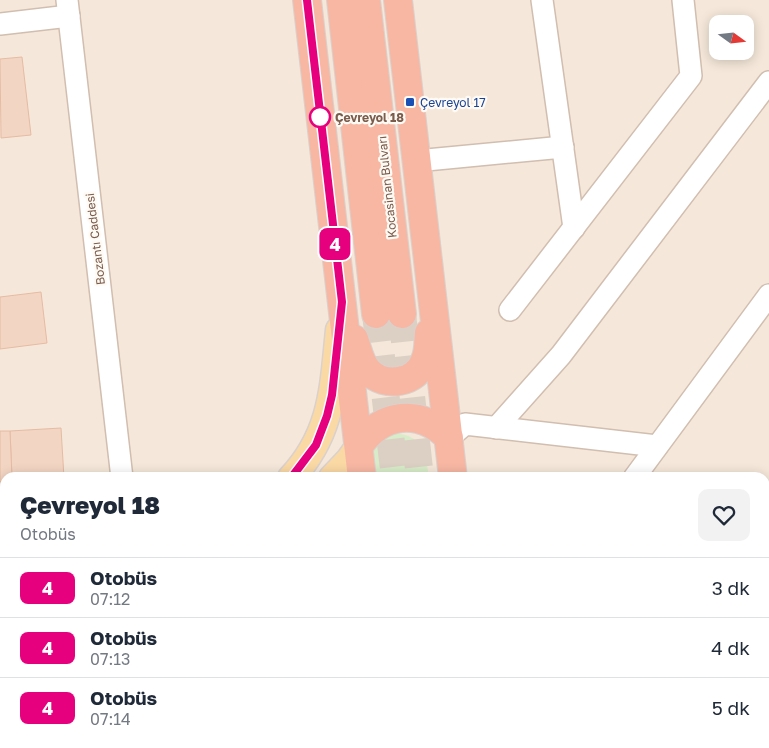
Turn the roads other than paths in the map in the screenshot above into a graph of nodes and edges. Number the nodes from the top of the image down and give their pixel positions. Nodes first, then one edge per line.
1 (307, 0) edge
2 (341, 0) edge
3 (366, 0) edge
4 (398, 0) edge
5 (542, 0) edge
6 (683, 0) edge
7 (68, 8) edge
8 (0, 24) edge
9 (769, 82) edge
10 (563, 147) junction
11 (416, 161) junction
12 (574, 228) junction
13 (432, 294) junction
14 (769, 294) edge
15 (342, 302) junction
16 (510, 310) dead end
17 (496, 428) junction
18 (449, 438) junction
19 (359, 446) junction
20 (657, 446) junction
21 (121, 472) edge
22 (296, 472) edge
23 (338, 472) edge
24 (361, 472) edge
25 (452, 472) edge
26 (638, 472) edge

1 - 15 highway
2 - 3 highway, Kocasinan Bulvarı
4 - 11 highway
5 - 10 street
6 - 12 street
7 - 8 street
7 - 21 street, Bozantı Caddesi
9 - 17 street
10 - 11 street
10 - 12 street
11 - 13 highway
12 - 16 street
13 - 15 highway
13 - 18 highway
14 - 20 street
15 - 19 highway
15 - 22 main road
17 - 18 street
17 - 20 street
18 - 19 highway
18 - 25 highway
19 - 23 main road
19 - 24 highway
20 - 26 street

